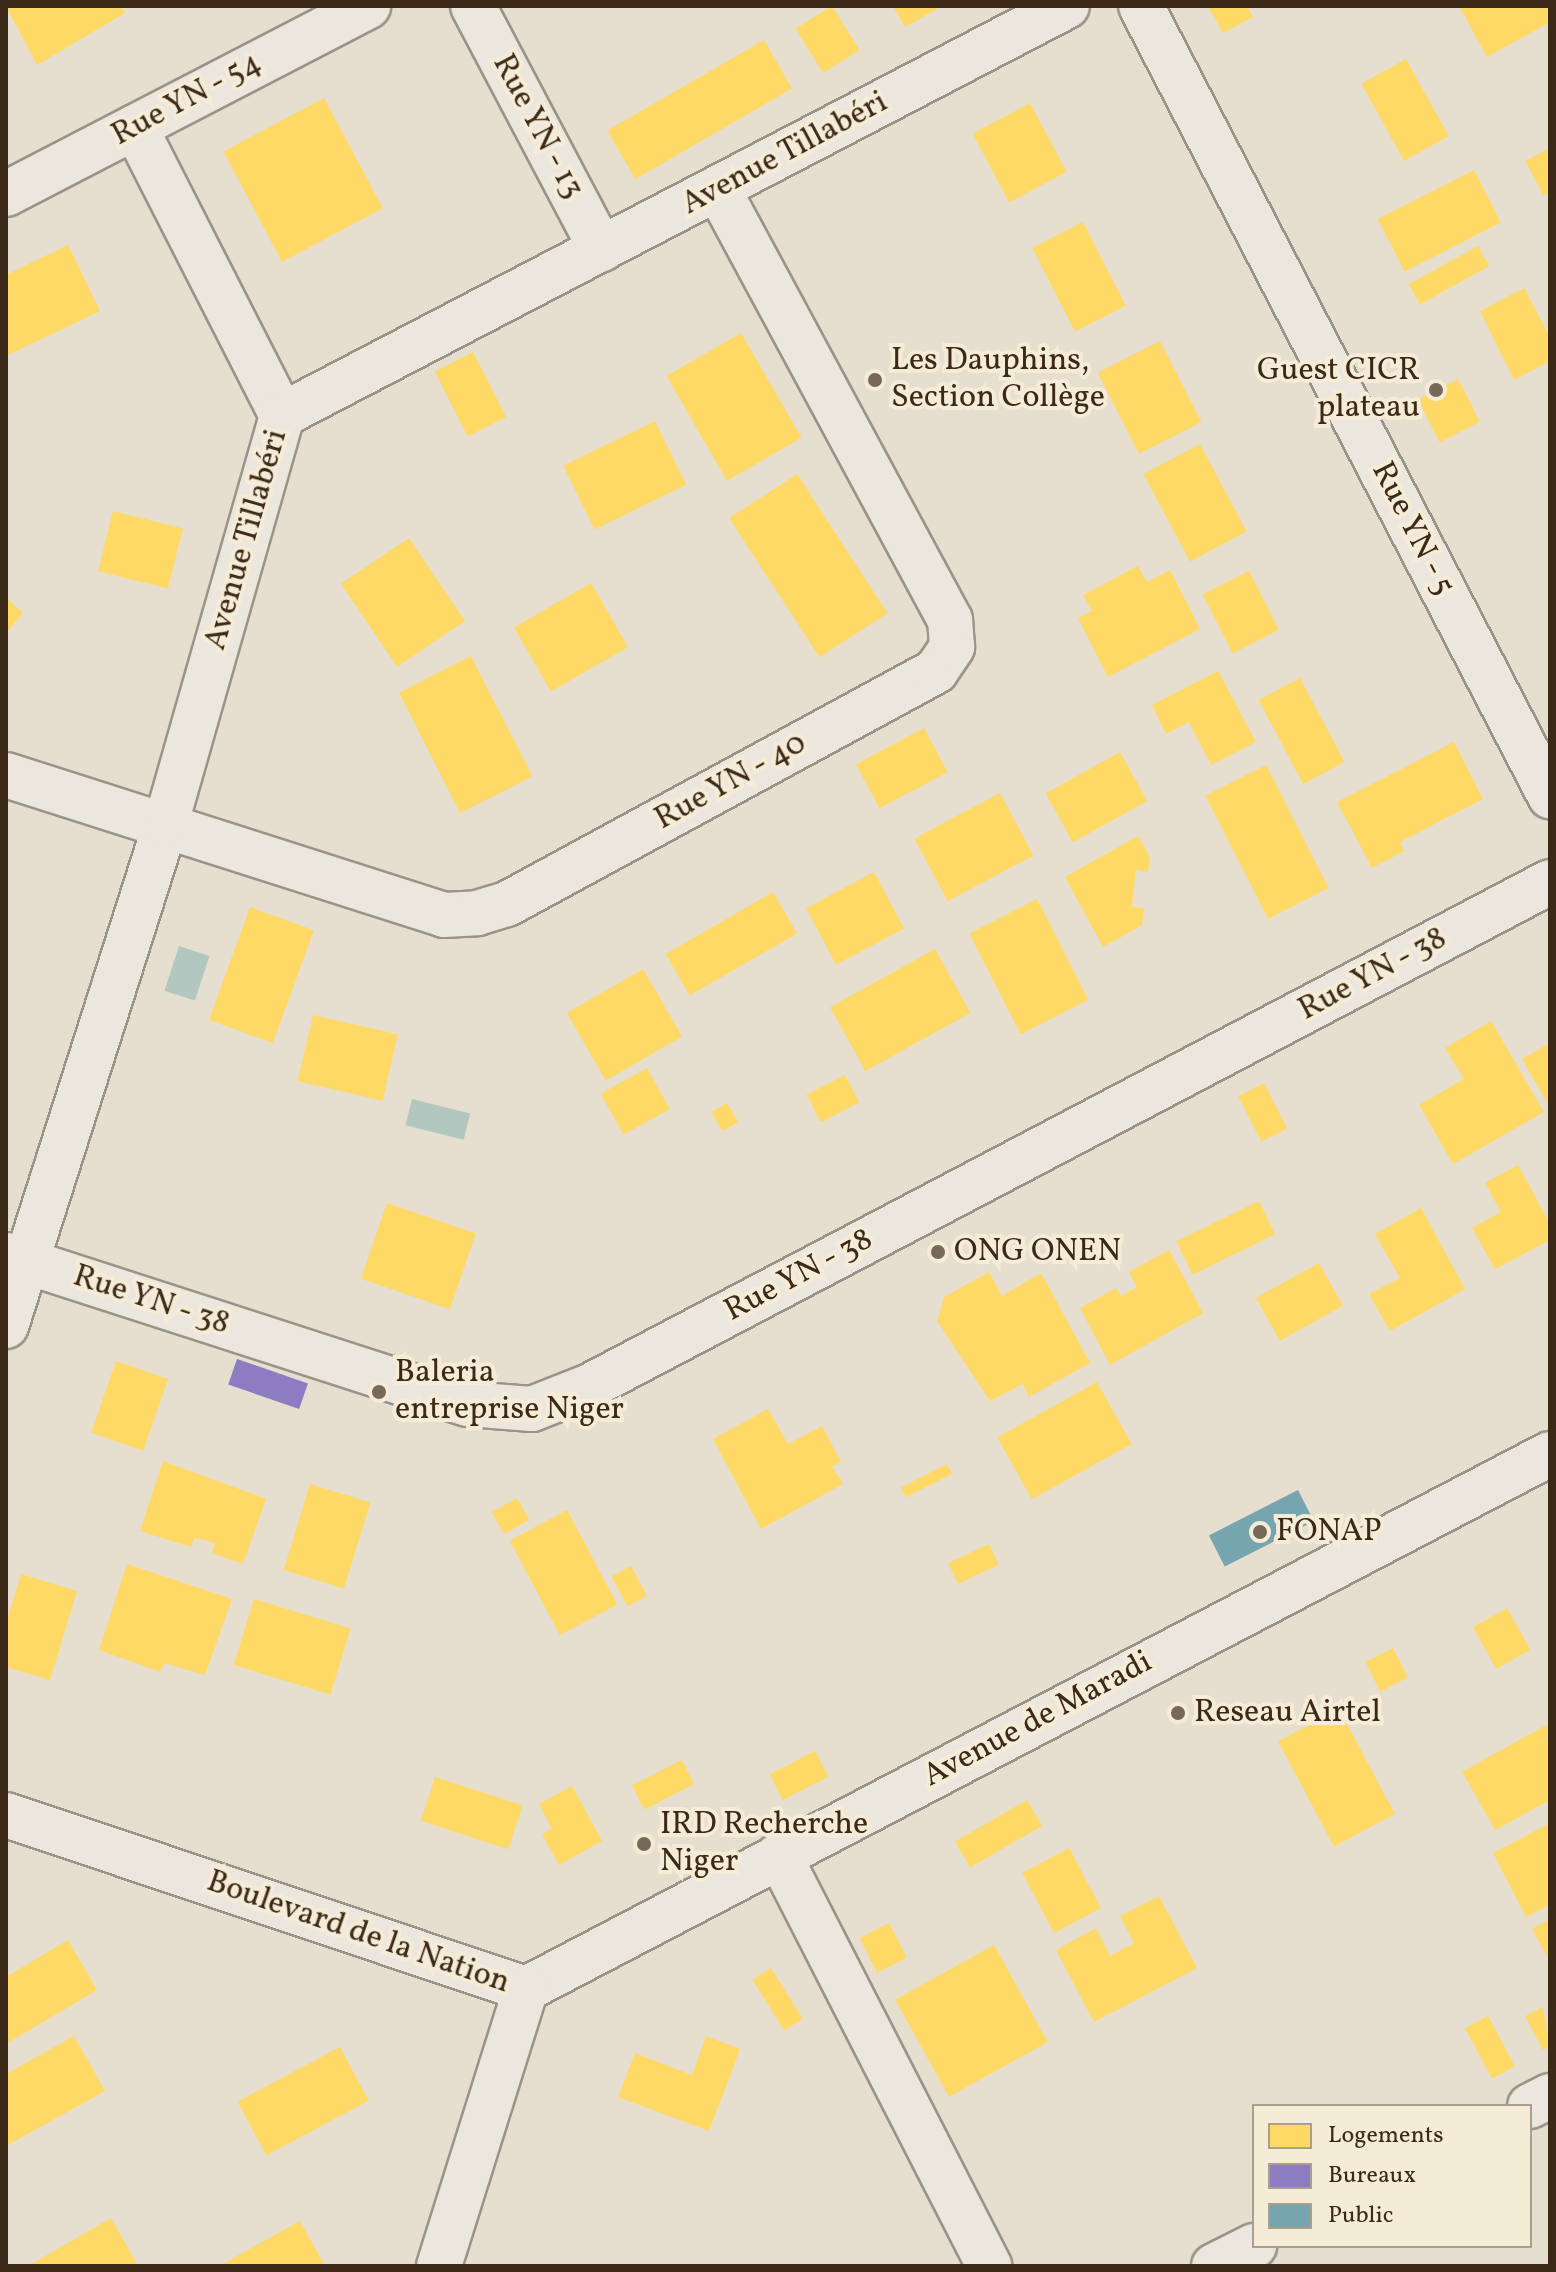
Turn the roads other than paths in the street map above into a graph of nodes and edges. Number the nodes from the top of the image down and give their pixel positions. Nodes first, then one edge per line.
1 (368, 6) edge
2 (473, 6) edge
3 (1067, 6) edge
4 (1141, 6) edge
5 (135, 127) junction
6 (718, 189) junction
7 (6, 194) edge
8 (601, 249) junction
9 (282, 415) junction
10 (6, 775) edge
11 (1550, 796) edge
12 (166, 823) junction
13 (1550, 882) edge
14 (16, 1258) edge
15 (6, 1326) edge
16 (1550, 1454) edge
17 (6, 1815) edge
18 (779, 1855) junction
19 (526, 1989) junction
20 (1550, 2096) edge
21 (1532, 2105) edge
22 (1252, 2247) edge
23 (439, 2266) edge
24 (989, 2266) edge
25 (1214, 2266) edge

1 - 5 street, Rue YN - 54
2 - 8 street, Rue YN - 13
3 - 6 street, Avenue Tillabéri
4 - 11 street, Rue YN - 5
5 - 7 street, Rue YN - 54
5 - 9 street
6 - 8 street, Avenue Tillabéri
6 - 12 street, Rue YN - 40
8 - 9 street, Avenue Tillabéri
9 - 12 street, Avenue Tillabéri
10 - 12 street, Rue YN - 40
12 - 14 street, Avenue Tillabéri
13 - 14 street, Rue YN - 38
14 - 15 street, Avenue Tillabéri
16 - 18 street, Avenue de Maradi
17 - 19 street, Boulevard de la Nation
18 - 19 street, Avenue de Maradi
18 - 24 street
19 - 23 street, Boulevard de la Nation
20 - 21 street
22 - 25 street

